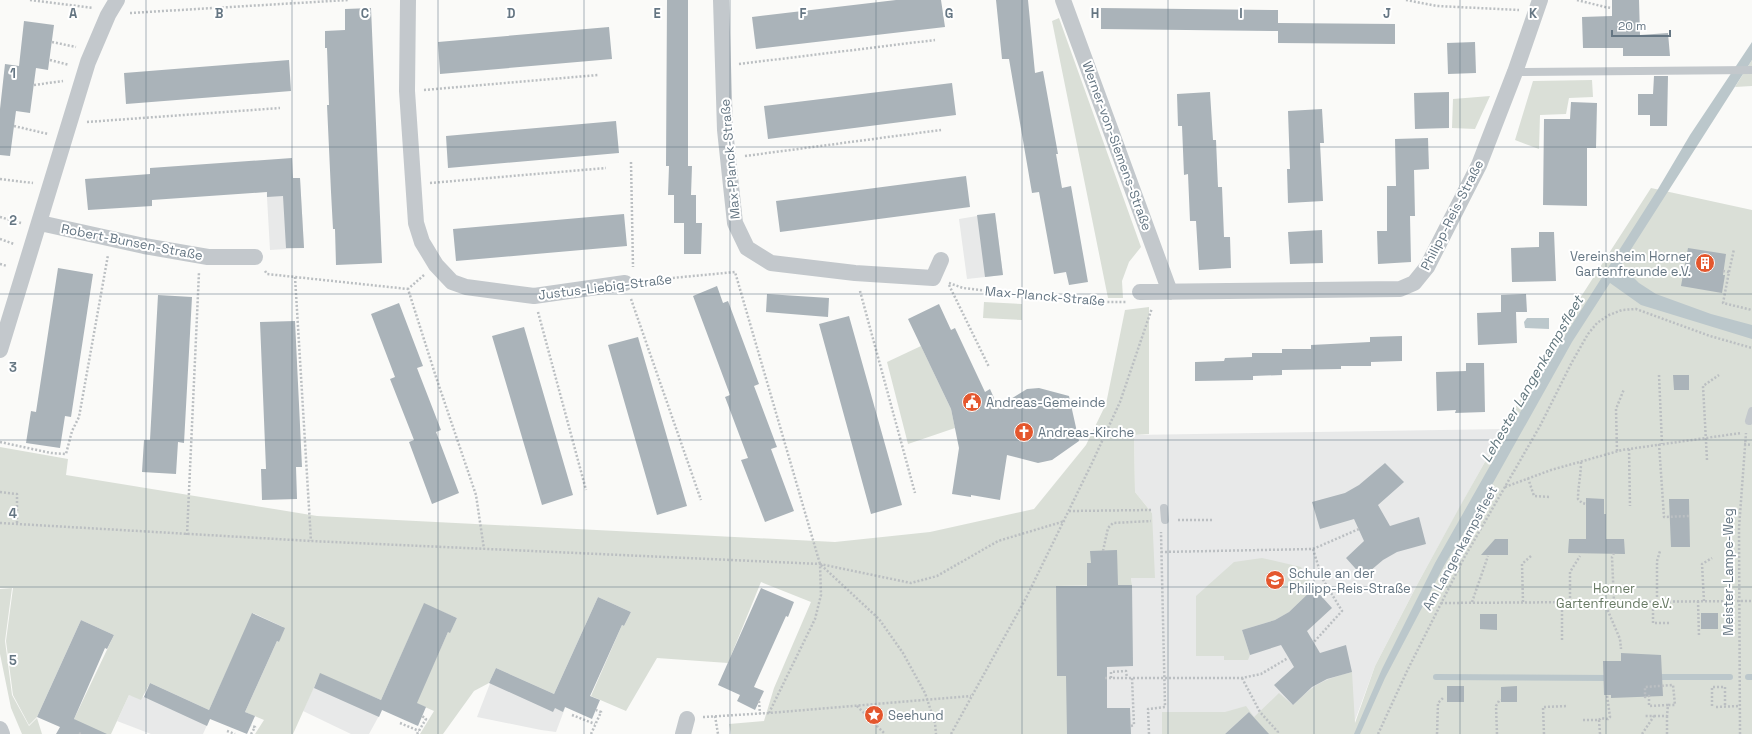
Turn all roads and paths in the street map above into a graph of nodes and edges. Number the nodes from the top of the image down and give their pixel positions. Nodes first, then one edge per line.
1 (30, 0) edge
2 (348, 0) edge
3 (408, 0) edge
4 (721, 0) edge
5 (1063, 0) edge
6 (1406, 0) edge
7 (1577, 0) edge
8 (1538, 5) edge
9 (112, 8) edge
10 (1612, 8) dead end
11 (935, 40) dead end
12 (52, 42) dead end
13 (93, 50) junction
14 (723, 66) junction
15 (1752, 70) edge
16 (1515, 72) junction
17 (598, 75) dead end
18 (82, 80) junction
19 (34, 85) dead end
20 (407, 91) junction
21 (280, 108) dead end
22 (69, 121) junction
23 (14, 126) dead end
24 (941, 130) dead end
25 (64, 138) junction
26 (728, 157) junction
27 (631, 162) dead end
28 (606, 168) dead end
29 (0, 179) edge
30 (50, 185) junction
31 (412, 185) junction
32 (40, 223) junction
33 (111, 239) junction
34 (1734, 249) dead end
35 (200, 255) junction
36 (255, 257) joint
37 (941, 260) dead end
38 (436, 265) junction
39 (1723, 271) dead end
40 (1730, 272) junction
41 (855, 273) junction
42 (295, 277) junction
43 (629, 282) junction
44 (408, 289) junction
45 (1140, 292) joint
46 (1170, 292) junction
47 (534, 296) junction
48 (1154, 302) dead end
49 (1752, 310) edge
50 (1752, 348) edge
51 (0, 350) edge
52 (989, 367) dead end
53 (1660, 375) dead end
54 (1718, 375) dead end
55 (1624, 389) dead end
56 (1752, 411) edge
57 (1749, 421) joint
58 (1735, 433) dead end
59 (1705, 438) junction
60 (0, 442) edge
61 (1660, 444) junction
62 (1744, 444) junction
63 (1752, 445) edge
64 (1629, 449) junction
65 (1617, 451) junction
66 (1707, 460) dead end
67 (1580, 462) junction
68 (1528, 478) junction
69 (1505, 487) junction
70 (586, 490) dead end
71 (0, 492) edge
72 (915, 493) dead end
73 (1550, 497) dead end
74 (701, 500) dead end
75 (1586, 504) dead end
76 (1630, 506) dead end
77 (1164, 508) dead end
78 (1153, 510) dead end
79 (1069, 511) junction
80 (1690, 516) dead end
81 (1065, 520) junction
82 (1165, 520) junction
83 (1214, 520) dead end
84 (1153, 521) dead end
85 (0, 523) edge
86 (17, 523) junction
87 (1359, 529) dead end
88 (187, 534) junction
89 (311, 541) junction
90 (484, 549) junction
91 (1313, 549) junction
92 (1103, 551) dead end
93 (1660, 551) dead end
94 (1162, 552) junction
95 (1614, 553) dead end
96 (1488, 556) dead end
97 (1531, 556) dead end
98 (1580, 556) dead end
99 (1712, 558) dead end
100 (820, 564) junction
101 (1655, 601) junction
102 (1698, 601) junction
103 (1704, 601) junction
104 (1740, 601) junction
105 (1752, 601) edge
106 (1472, 602) junction
107 (1523, 602) junction
108 (1562, 602) junction
109 (1570, 602) junction
110 (1608, 602) junction
111 (1614, 602) junction
112 (1441, 603) junction
113 (1669, 623) dead end
114 (1699, 636) dead end
115 (1314, 642) dead end
116 (1562, 642) dead end
117 (1621, 649) dead end
118 (1288, 658) dead end
119 (1164, 677) junction
120 (1105, 678) dead end
121 (1111, 678) junction
122 (1127, 678) junction
123 (1132, 678) junction
124 (1242, 678) junction
125 (1607, 695) dead end
126 (972, 696) junction
127 (1443, 698) dead end
128 (1500, 699) dead end
129 (927, 700) junction
130 (759, 701) dead end
131 (1668, 705) junction
132 (857, 706) junction
133 (1568, 706) dead end
134 (1712, 706) dead end
135 (1740, 706) junction
136 (1716, 707) dead end
137 (1726, 707) junction
138 (596, 710) dead end
139 (769, 713) junction
140 (760, 714) junction
141 (572, 715) dead end
142 (422, 716) dead end
143 (715, 716) junction
144 (1645, 716) dead end
145 (1654, 716) junction
146 (1667, 716) junction
147 (1583, 720) dead end
148 (1599, 720) junction
149 (400, 723) dead end
150 (595, 724) junction
151 (251, 726) dead end
152 (685, 726) edge
153 (1131, 726) dead end
154 (0, 729) edge
155 (227, 731) dead end
156 (418, 733) edge
157 (2, 734) edge
158 (235, 734) edge
159 (251, 734) edge
160 (591, 734) edge
161 (718, 734) edge
162 (885, 734) edge
163 (936, 734) edge
164 (951, 734) edge
165 (1149, 734) edge
166 (1277, 734) edge
167 (1378, 734) edge
168 (1437, 734) edge
169 (1497, 734) edge
170 (1544, 734) edge
171 (1600, 734) edge
172 (1642, 734) edge
173 (1667, 734) edge
174 (1740, 734) edge

1 - 9 path
2 - 9 path
3 - 20 street, Justus-Liebig-Straße
4 - 14 street, Max-Planck-Straße
5 - 46 street, Werner-von-Siemens-Straße
6 - 8 path
7 - 10 path
8 - 16 street, Philipp-Reis-Straße
9 - 13 street
11 - 14 path
12 - 13 path
13 - 18 street
14 - 26 street, Max-Planck-Straße
15 - 16 lane
16 - 46 street, Philipp-Reis-Straße
17 - 20 path
18 - 19 path
18 - 22 street
20 - 31 street, Justus-Liebig-Straße
21 - 22 path
22 - 25 street
23 - 25 path
24 - 26 path
25 - 30 street
26 - 41 street, Max-Planck-Straße
27 - 43 path
28 - 31 path
29 - 30 path
30 - 32 street
31 - 38 street, Justus-Liebig-Straße
32 - 33 street, Robert-Bunsen-Straße
32 - 51 street
33 - 35 street, Robert-Bunsen-Straße
33 - 60 path
34 - 40 path
35 - 36 street, Robert-Bunsen-Straße
35 - 88 path
36 - 42 path
37 - 41 street, Max-Planck-Straße
38 - 44 path
38 - 47 street, Justus-Liebig-Straße
39 - 40 path
40 - 49 path
41 - 72 path
42 - 44 path
42 - 89 path
43 - 47 street, Justus-Liebig-Straße
43 - 74 path
43 - 100 path, Justus-Liebig-Straße
44 - 90 path
45 - 46 street, Philipp-Reis-Straße
45 - 52 path, Max-Planck-Straße
47 - 70 path
48 - 79 path
50 - 69 path
53 - 61 path
54 - 59 path
55 - 65 path
56 - 57 lane
57 - 62 path, Meister-Lampe-Weg
58 - 59 path, Am Langenkampsfleet
59 - 61 path, Am Langenkampsfleet
59 - 66 path
61 - 64 path, Am Langenkampsfleet
61 - 80 path
62 - 63 path
62 - 104 path, Meister-Lampe-Weg
64 - 65 path, Am Langenkampsfleet
64 - 76 path
65 - 67 path, Am Langenkampsfleet
67 - 68 path, Am Langenkampsfleet
67 - 75 path
68 - 69 path, Am Langenkampsfleet
68 - 73 path
69 - 112 path, Am Langenkampsfleet
71 - 86 path
77 - 82 lane
78 - 79 path
79 - 81 path
81 - 100 path
81 - 126 path
82 - 83 path
82 - 94 path
84 - 92 path
85 - 86 path
86 - 88 path
87 - 91 path
88 - 89 path
89 - 90 path
90 - 100 path
91 - 94 path
91 - 115 path
93 - 101 path
94 - 119 path
95 - 111 path
96 - 106 path
97 - 107 path
98 - 109 path
99 - 103 path
100 - 129 path
100 - 139 path
101 - 102 path
101 - 111 path
101 - 113 path
102 - 103 path
102 - 114 path
103 - 104 path
104 - 105 path
104 - 135 path, Meister-Lampe-Weg
106 - 107 path
106 - 112 path
107 - 108 path
108 - 109 path
108 - 116 path
109 - 110 path
110 - 111 path
110 - 117 path
112 - 167 path, Am Langenkampsfleet
118 - 124 path
119 - 123 path
119 - 124 path
119 - 165 path
120 - 121 path
121 - 122 path
121 - 122 path
122 - 123 path
123 - 153 path
124 - 166 path
125 - 148 path
126 - 129 path
126 - 164 path
127 - 168 path
128 - 169 path
129 - 132 path
129 - 163 path
130 - 140 path
131 - 131 path
131 - 146 path
132 - 139 path
132 - 162 path
133 - 170 path
134 - 137 path
135 - 137 path
135 - 174 path, Meister-Lampe-Weg
136 - 137 path
138 - 150 path
139 - 140 path
140 - 143 path
141 - 150 path
142 - 156 path
143 - 152 path
143 - 161 path
144 - 145 path
145 - 146 path
145 - 172 path
146 - 173 path
147 - 148 path
148 - 171 path
149 - 156 path
150 - 160 path
151 - 159 path
154 - 157 street
155 - 158 path

